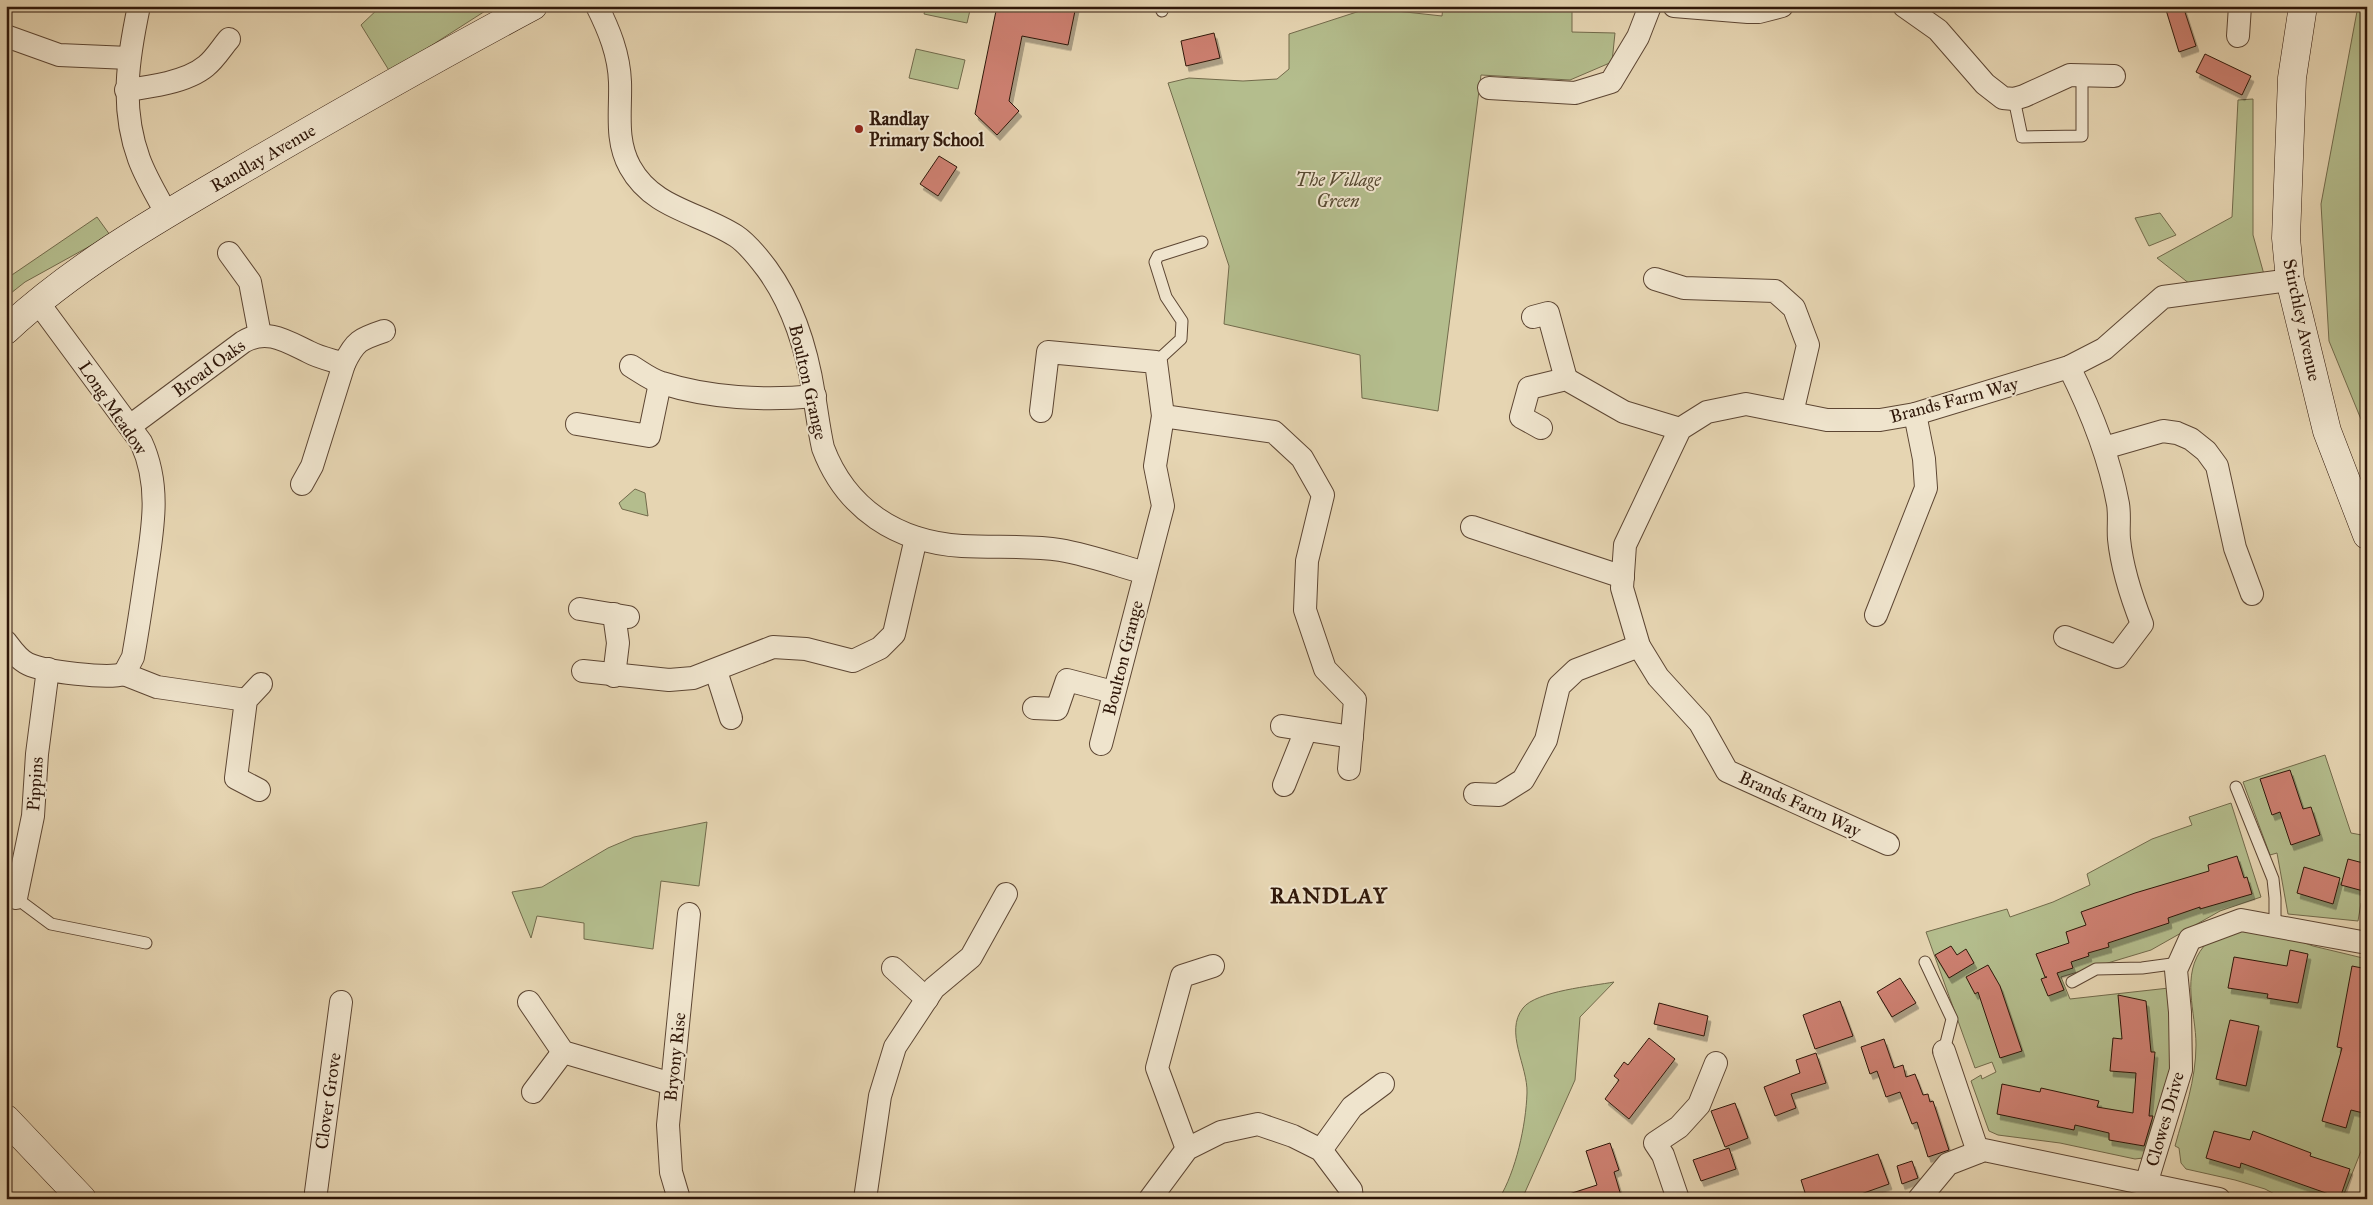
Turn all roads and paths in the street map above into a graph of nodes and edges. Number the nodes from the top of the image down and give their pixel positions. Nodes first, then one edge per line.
1 (140, 6) edge
2 (533, 6) edge
3 (596, 6) edge
4 (1650, 6) edge
5 (1674, 6) edge
6 (1782, 6) edge
7 (1904, 6) edge
8 (2240, 6) edge
9 (2303, 6) edge
10 (6, 36) edge
11 (2238, 36) dead end
12 (229, 39) dead end
13 (129, 58) junction
14 (2082, 75) junction
15 (2114, 76) dead end
16 (1489, 88) dead end
17 (126, 90) junction
18 (2014, 99) junction
19 (167, 214) junction
20 (1202, 242) dead end
21 (229, 253) dead end
22 (1655, 280) dead end
23 (2290, 280) junction
24 (37, 301) junction
25 (1533, 317) dead end
26 (6, 330) edge
27 (384, 331) dead end
28 (260, 335) junction
29 (1156, 362) junction
30 (344, 364) junction
31 (631, 366) dead end
32 (2069, 367) junction
33 (1566, 379) junction
34 (660, 383) junction
35 (814, 396) junction
36 (1041, 410) dead end
37 (1792, 413) junction
38 (1915, 414) junction
39 (1164, 416) junction
40 (577, 424) dead end
41 (130, 426) junction
42 (1541, 428) dead end
43 (1680, 429) junction
44 (2104, 448) junction
45 (302, 484) dead end
46 (1472, 527) dead end
47 (2367, 535) edge
48 (916, 538) junction
49 (1145, 573) junction
50 (1623, 577) junction
51 (2252, 594) dead end
52 (580, 609) dead end
53 (1876, 615) dead end
54 (2066, 637) dead end
55 (6, 642) edge
56 (1639, 646) junction
57 (48, 669) junction
58 (583, 671) dead end
59 (716, 671) junction
60 (124, 674) junction
61 (614, 676) junction
62 (1113, 692) junction
63 (1034, 708) dead end
64 (732, 718) dead end
65 (1282, 726) dead end
66 (1306, 730) junction
67 (1352, 737) junction
68 (1101, 744) dead end
69 (1349, 769) dead end
70 (1284, 784) dead end
71 (2236, 787) dead end
72 (259, 790) dead end
73 (1475, 794) dead end
74 (1888, 844) dead end
75 (1006, 894) dead end
76 (16, 898) joint
77 (689, 914) dead end
78 (2275, 926) junction
79 (146, 943) dead end
80 (2367, 943) edge
81 (1925, 962) dead end
82 (2179, 964) junction
83 (1213, 966) dead end
84 (893, 968) dead end
85 (2072, 982) dead end
86 (927, 999) junction
87 (341, 1002) dead end
88 (529, 1002) dead end
89 (1944, 1051) joint
90 (563, 1052) junction
91 (1716, 1063) dead end
92 (672, 1084) junction
93 (1384, 1084) dead end
94 (533, 1092) dead end
95 (6, 1119) edge
96 (1187, 1149) junction
97 (1322, 1150) junction
98 (1978, 1152) junction
99 (2146, 1184) junction
100 (82, 1199) edge
101 (317, 1199) edge
102 (679, 1199) edge
103 (864, 1199) edge
104 (1150, 1199) edge
105 (1352, 1199) edge
106 (1678, 1199) edge
107 (1919, 1199) edge
108 (2219, 1199) edge

1 - 13 street
2 - 19 street, Randlay Avenue
3 - 35 street, Boulton Grange
4 - 16 street
5 - 6 street
7 - 18 street
8 - 11 street
9 - 23 street, Stirchley Avenue
10 - 13 street
12 - 17 street
13 - 17 street
14 - 15 street
14 - 18 street
14 - 18 lane
17 - 19 street
19 - 24 street, Randlay Avenue
20 - 29 lane
21 - 28 street
22 - 37 street
23 - 32 street, Brands Farm Way
23 - 47 street, Stirchley Avenue
24 - 26 street, Randlay Avenue
24 - 41 street, Long Meadow
25 - 33 street
27 - 30 street
28 - 30 street, Broad Oaks
28 - 41 street, Broad Oaks
29 - 36 street
29 - 39 street, Boulton Grange
30 - 45 street
31 - 34 street
32 - 38 street, Brands Farm Way
32 - 44 street
33 - 42 street
33 - 43 street
34 - 35 street
34 - 40 street
35 - 48 street, Boulton Grange
37 - 38 street, Brands Farm Way
37 - 43 street, Brands Farm Way
38 - 53 street
39 - 49 street, Boulton Grange
39 - 67 street
41 - 60 street, Long Meadow
43 - 50 street, Brands Farm Way
44 - 51 street
44 - 54 street
46 - 50 street
48 - 49 street, Boulton Grange
48 - 59 street
49 - 62 street, Boulton Grange
50 - 56 street, Brands Farm Way
52 - 61 street
55 - 57 street
56 - 73 street
56 - 74 street, Brands Farm Way
57 - 60 street
57 - 76 street, Pippins
58 - 61 street
59 - 61 street
59 - 64 street
60 - 72 street
62 - 63 street
62 - 68 street, Boulton Grange
65 - 66 street
66 - 67 street
66 - 70 street
67 - 69 street
71 - 78 lane
75 - 86 street
76 - 79 lane
77 - 92 street, Bryony Rise
78 - 80 street, Clowes Drive
78 - 82 street, Clowes Drive
81 - 89 lane
82 - 85 lane
82 - 99 street, Clowes Drive
83 - 96 street
84 - 86 street
86 - 103 street
87 - 101 street, Clover Grove
88 - 90 street
89 - 98 street
90 - 92 street
90 - 94 street
91 - 106 street
92 - 102 street, Bryony Rise
93 - 97 street
95 - 100 street
96 - 97 street
96 - 104 street
97 - 105 street
98 - 99 street
98 - 107 street
99 - 108 street

